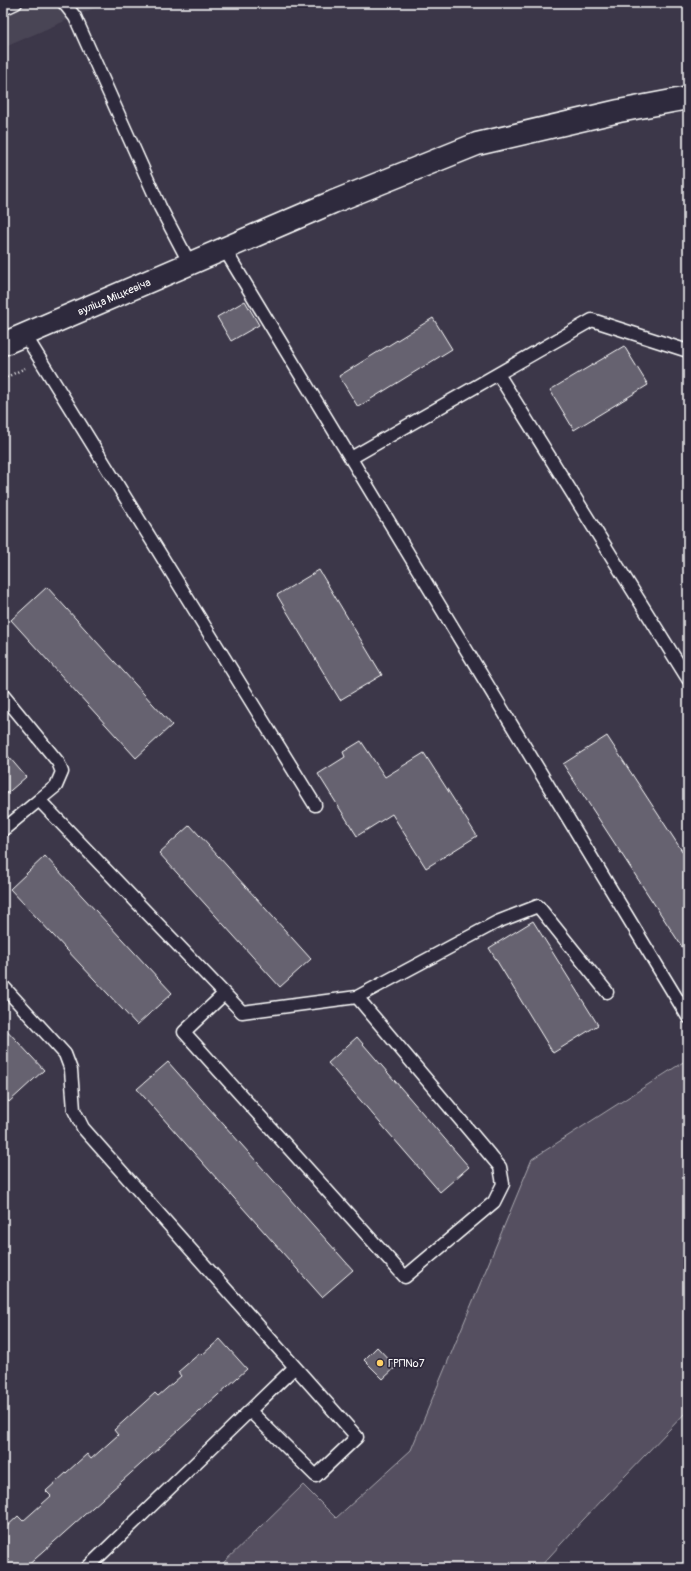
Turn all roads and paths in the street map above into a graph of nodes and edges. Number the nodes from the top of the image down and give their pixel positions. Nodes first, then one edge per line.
1 (16, 3) edge
2 (64, 3) edge
3 (3, 9) edge
4 (688, 98) edge
5 (224, 250) junction
6 (190, 264) junction
7 (26, 334) junction
8 (3, 344) edge
9 (688, 350) edge
10 (41, 360) junction
11 (498, 374) junction
12 (3, 379) edge
13 (351, 458) junction
14 (688, 679) edge
15 (3, 695) edge
16 (39, 800) junction
17 (315, 805) dead end
18 (3, 830) edge
19 (3, 986) edge
20 (607, 992) dead end
21 (224, 994) junction
22 (357, 998) junction
23 (688, 1017) edge
24 (295, 1367) junction
25 (250, 1411) junction
26 (86, 1568) edge

1 - 3 lane
2 - 6 lane
4 - 5 street, вуліца Міцкевіча
5 - 6 street, вуліца Міцкевіча
5 - 13 lane
6 - 7 street, вуліца Міцкевіча
7 - 8 street, вуліца Міцкевіча
7 - 10 lane
9 - 11 lane
10 - 12 path
10 - 17 lane
11 - 13 lane
11 - 14 lane
13 - 23 lane
15 - 16 lane
16 - 18 lane
16 - 21 lane
19 - 24 lane
20 - 22 lane
21 - 22 lane
21 - 22 lane
24 - 25 lane
24 - 25 lane
25 - 26 lane

